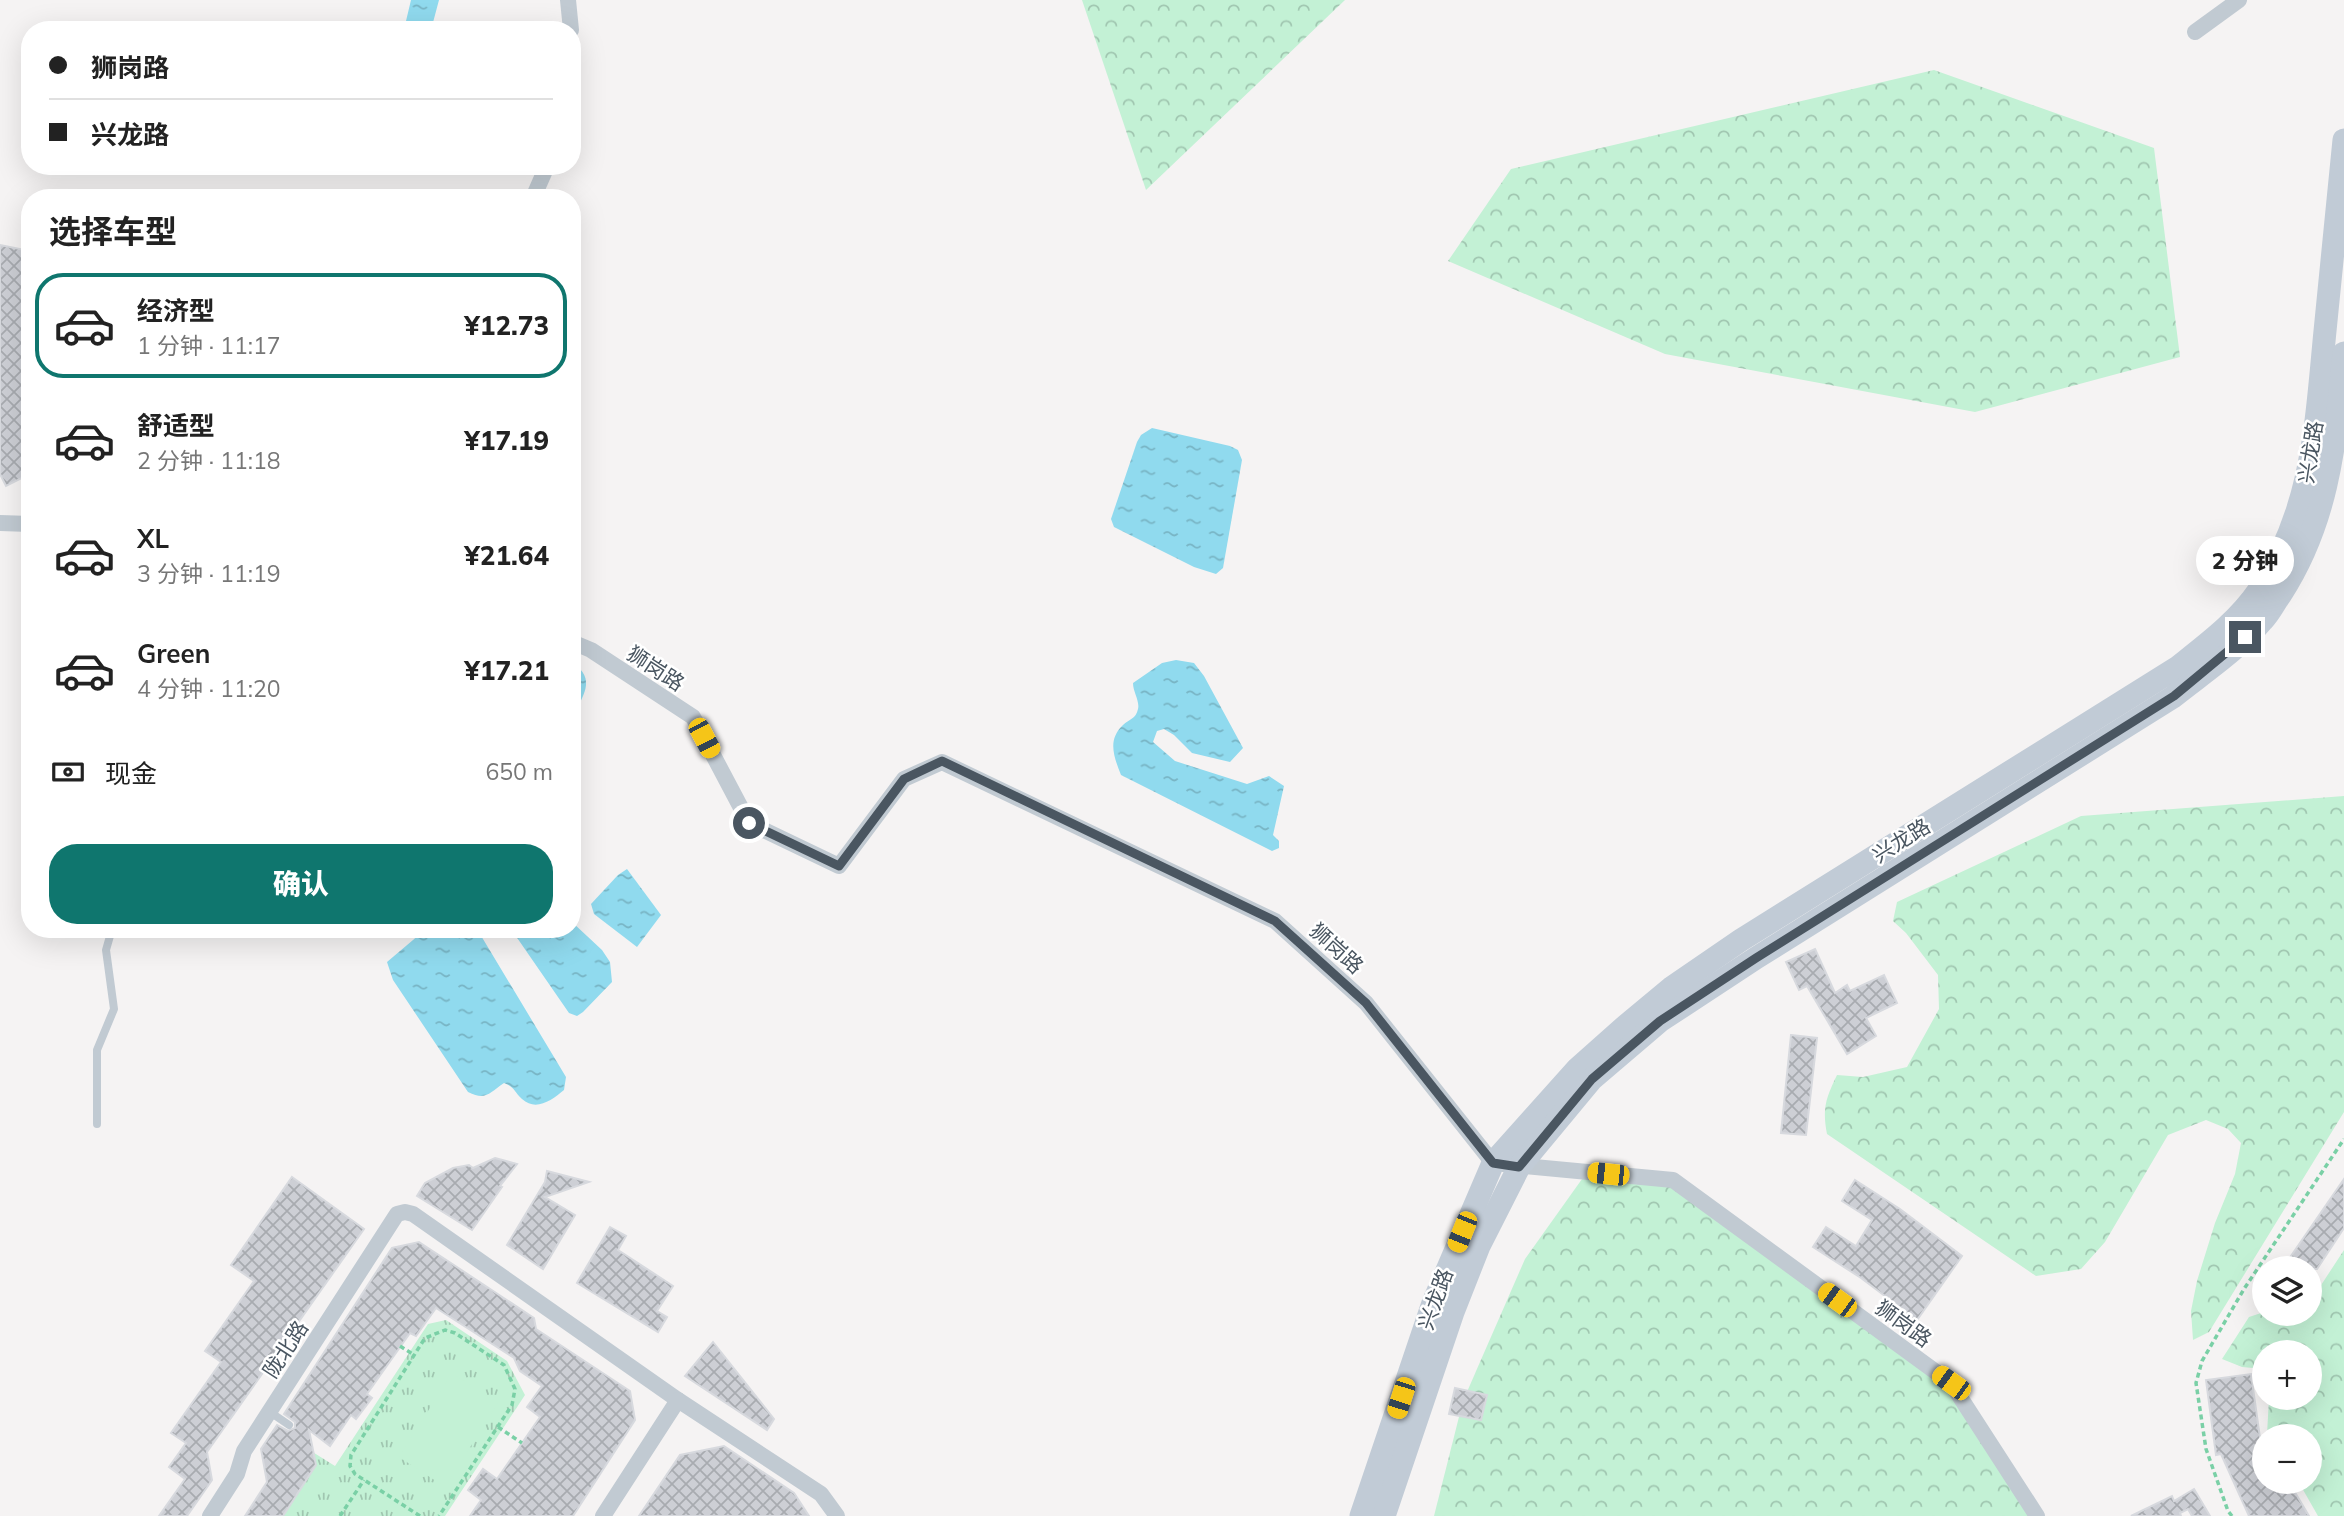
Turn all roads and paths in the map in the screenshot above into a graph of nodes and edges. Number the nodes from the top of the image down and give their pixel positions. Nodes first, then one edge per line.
1 (568, 0) edge
2 (2239, 0) edge
3 (570, 21) edge
4 (2195, 32) dead end
5 (2344, 140) edge
6 (2344, 353) edge
7 (0, 523) edge
8 (21, 524) edge
9 (581, 646) edge
10 (109, 938) edge
11 (97, 1124) dead end
12 (2344, 1139) edge
13 (1493, 1163) junction
14 (1519, 1167) junction
15 (400, 1346) dead end
16 (414, 1355) junction
17 (678, 1400) junction
18 (270, 1412) junction
19 (289, 1425) dead end
20 (498, 1427) junction
21 (522, 1443) dead end
22 (364, 1480) junction
23 (210, 1516) edge
24 (340, 1516) edge
25 (420, 1516) edge
26 (439, 1516) edge
27 (603, 1516) edge
28 (837, 1516) edge
29 (1362, 1516) edge
30 (1384, 1516) edge
31 (2037, 1516) edge
32 (2232, 1516) edge

1 - 3 street
2 - 4 street
5 - 13 main road, 兴龙路
6 - 14 main road, 兴龙路
7 - 8 street
9 - 13 street, 狮岗路
10 - 11 lane
12 - 32 path
13 - 14 street, 狮岗路
13 - 29 main road, 兴龙路
14 - 30 main road, 兴龙路
14 - 31 street, 狮岗路
15 - 16 path
16 - 20 path
16 - 22 path
17 - 18 street, 陇北路
17 - 27 street
17 - 28 street
18 - 19 lane
18 - 23 street, 陇北路
20 - 21 path
20 - 26 path
22 - 24 path
22 - 25 path

